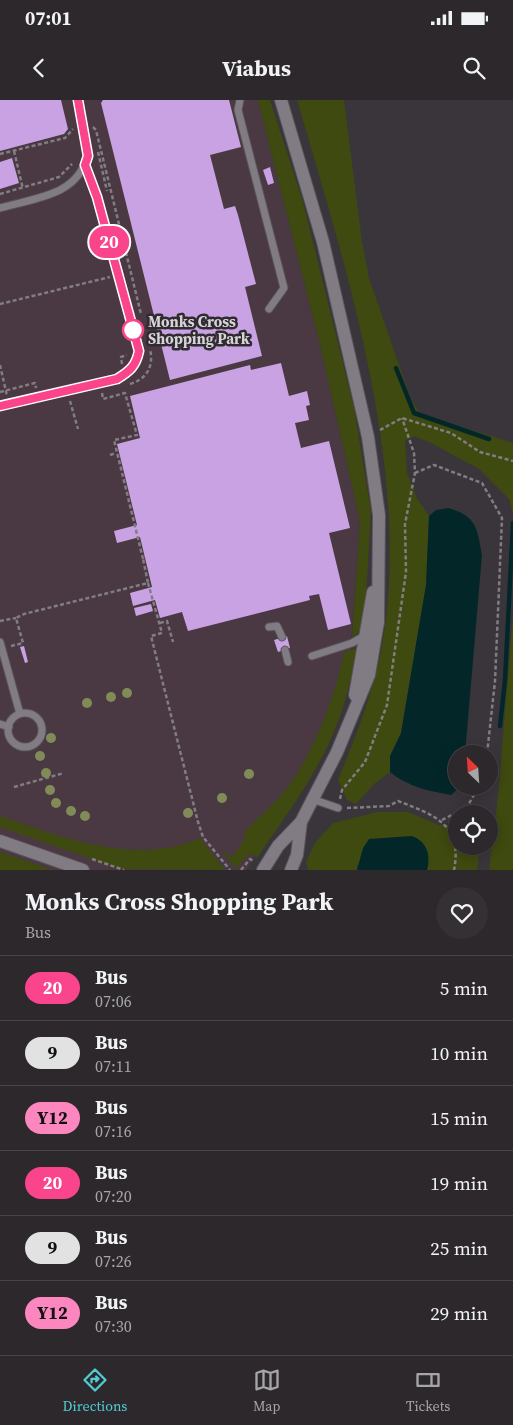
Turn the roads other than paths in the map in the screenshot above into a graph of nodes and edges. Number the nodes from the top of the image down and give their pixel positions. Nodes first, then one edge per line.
1 (78, 100) edge
2 (240, 100) edge
3 (281, 100) edge
4 (85, 165) junction
5 (0, 208) edge
6 (269, 309) dead end
7 (0, 406) edge
8 (379, 568) junction
9 (269, 627) dead end
10 (364, 636) junction
11 (282, 637) dead end
12 (1, 645) edge
13 (285, 650) dead end
14 (315, 655) dead end
15 (288, 662) dead end
16 (354, 710) junction
17 (20, 714) junction
18 (0, 724) edge
19 (8, 728) junction
20 (312, 799) junction
21 (338, 808) road end
22 (301, 822) junction
23 (0, 841) edge
24 (83, 870) edge
25 (263, 870) edge
26 (291, 870) edge

1 - 4 lane
2 - 6 lane
3 - 8 street
4 - 5 lane
4 - 7 lane
8 - 10 street
8 - 16 street
9 - 11 lane
10 - 14 lane
10 - 16 street
12 - 17 lane
13 - 15 lane
16 - 20 street
17 - 19 lane
17 - 19 lane
18 - 19 lane
20 - 21 lane
20 - 22 street
22 - 25 street
22 - 26 street
23 - 24 street

